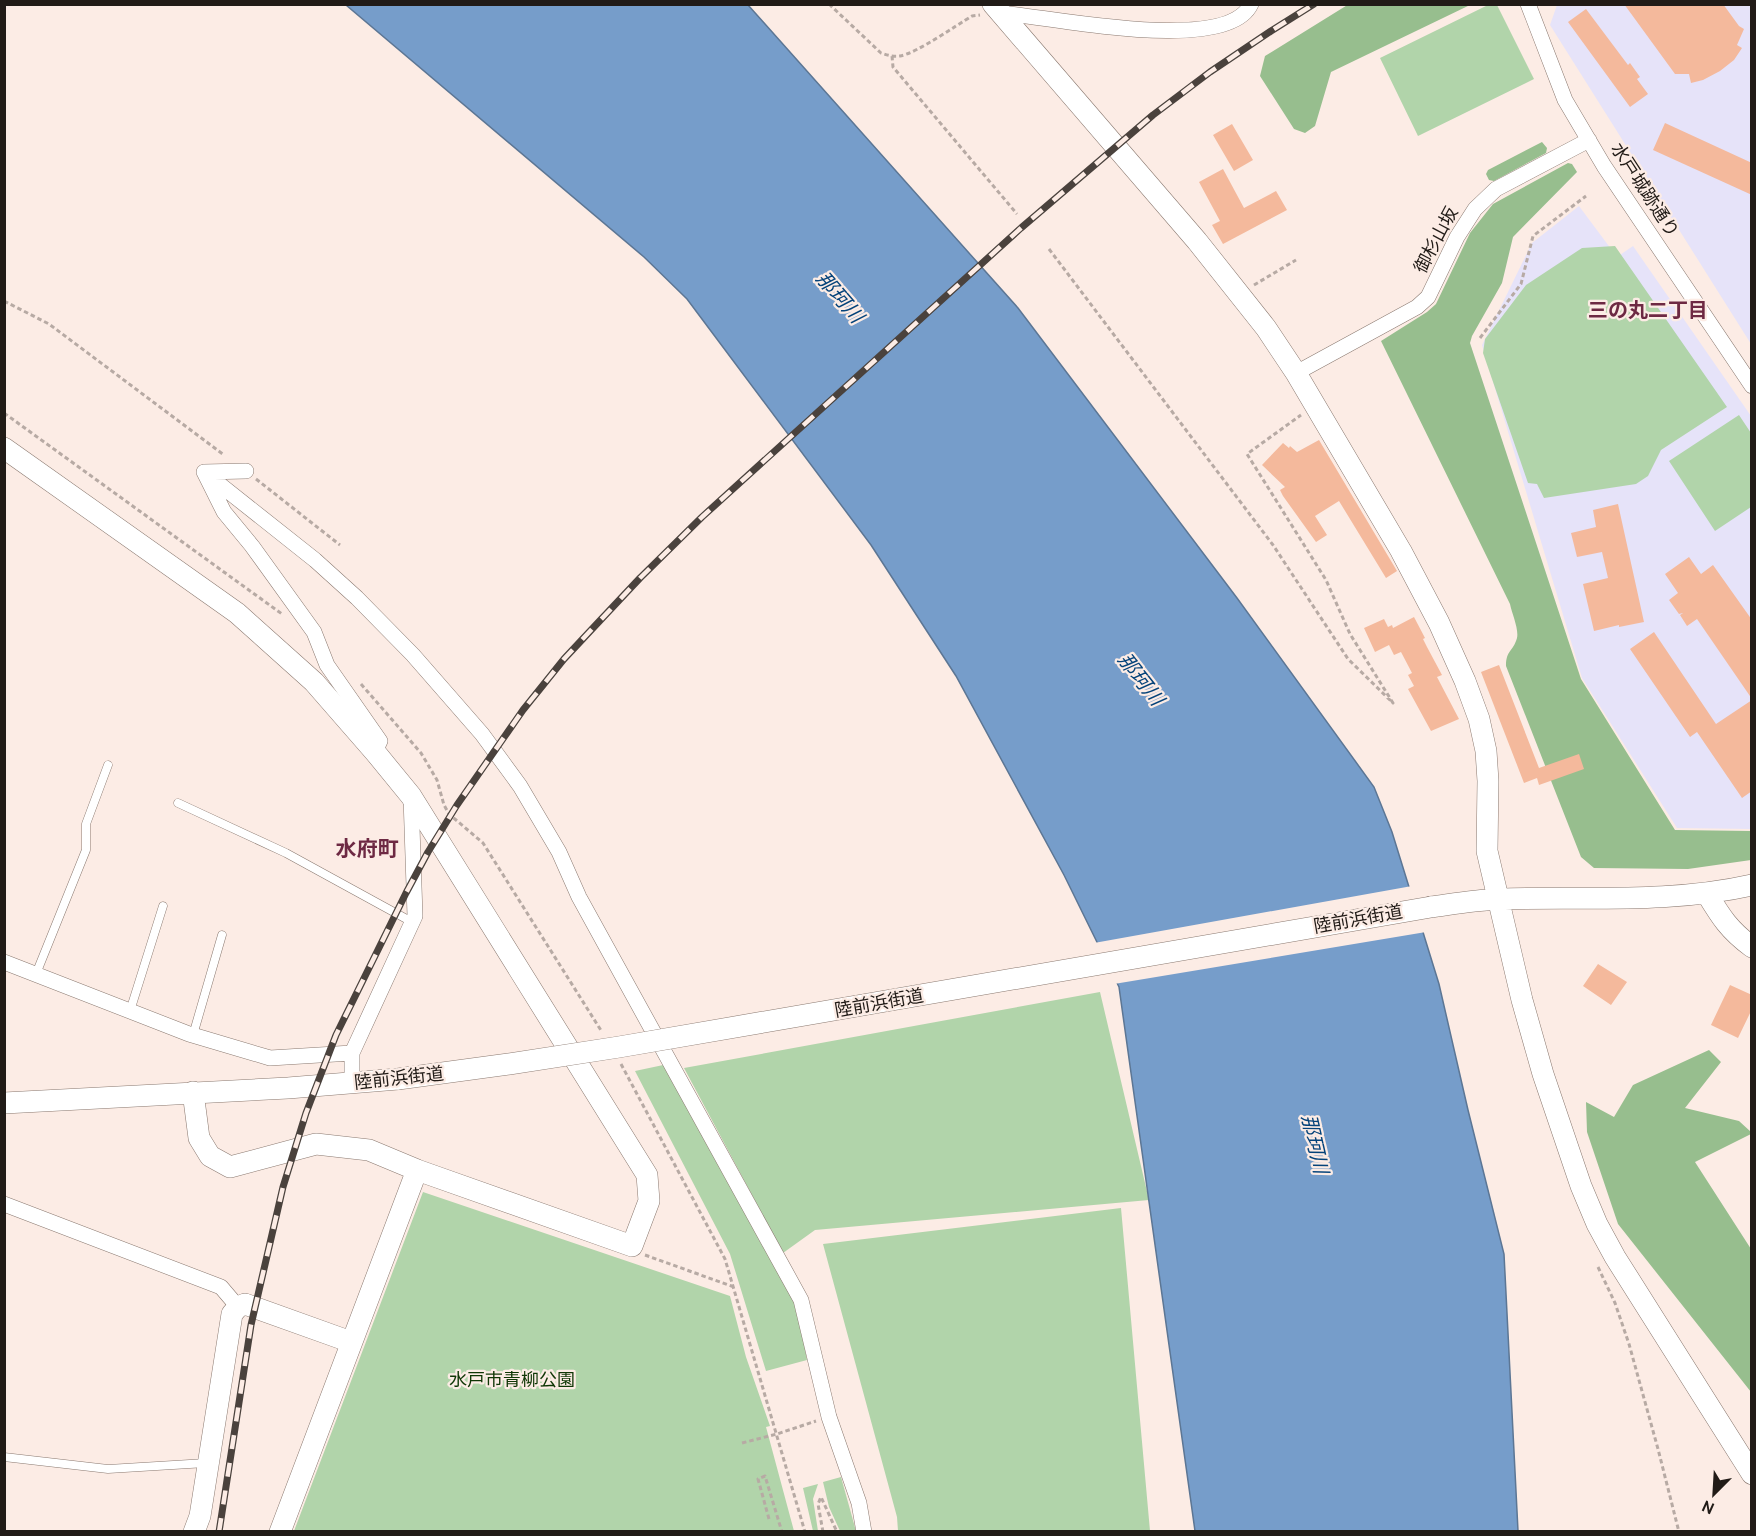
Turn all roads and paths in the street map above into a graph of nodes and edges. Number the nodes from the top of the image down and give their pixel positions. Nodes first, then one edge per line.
1 (829, 4) edge
2 (1251, 4) edge
3 (1529, 5) edge
4 (997, 9) edge
5 (892, 56) junction
6 (1589, 140) junction
7 (1586, 196) dead end
8 (1017, 214) dead end
9 (1049, 249) dead end
10 (1296, 260) dead end
11 (1240, 294) junction
12 (4, 301) edge
13 (1480, 338) dead end
14 (1296, 373) junction
15 (1752, 386) edge
16 (1315, 405) junction
17 (4, 448) edge
18 (246, 471) junction
19 (204, 472) junction
20 (340, 545) dead end
21 (375, 752) junction
22 (108, 765) dead end
23 (411, 796) junction
24 (178, 803) dead end
25 (1752, 885) edge
26 (1707, 894) junction
27 (1498, 899) junction
28 (163, 906) dead end
29 (412, 922) junction
30 (222, 935) dead end
31 (1752, 947) edge
32 (4, 962) edge
33 (36, 974) junction
34 (130, 1011) junction
35 (193, 1035) junction
36 (352, 1053) junction
37 (352, 1083) junction
38 (193, 1092) junction
39 (4, 1103) edge
40 (417, 1170) junction
41 (4, 1204) edge
42 (642, 1254) dead end
43 (1597, 1264) dead end
44 (734, 1287) dead end
45 (238, 1307) junction
46 (351, 1342) junction
47 (829, 1417) junction
48 (742, 1443) dead end
49 (4, 1457) edge
50 (208, 1463) junction
51 (1752, 1474) edge
52 (769, 1519) dead end
53 (194, 1532) edge
54 (280, 1532) edge
55 (782, 1532) edge
56 (823, 1532) edge
57 (837, 1532) edge
58 (864, 1532) edge
59 (1679, 1532) edge

1 - 5 path
2 - 4 street
3 - 6 street, 水戸城跡通り
4 - 5 path
4 - 11 street
5 - 8 path
6 - 14 street, 御杉山坂
6 - 15 street, 水戸城跡通り
7 - 13 path
9 - 16 path
10 - 11 path
11 - 14 street
12 - 18 path
14 - 16 street
16 - 27 street
17 - 21 street
18 - 19 street
18 - 20 path
19 - 21 street
19 - 47 street
21 - 23 street
22 - 33 lane
23 - 29 street
23 - 40 street
24 - 29 lane
25 - 26 street, 陸前浜街道
26 - 27 street, 陸前浜街道
26 - 31 street
27 - 37 street, 陸前浜街道, bridge
27 - 51 street
28 - 34 lane
29 - 36 street
30 - 35 lane
32 - 33 street
33 - 34 street
34 - 35 street
35 - 36 street
36 - 37 street
37 - 38 street, 陸前浜街道
38 - 39 street, 陸前浜街道
38 - 40 street
40 - 46 street
41 - 45 street
42 - 44 path
43 - 59 path
45 - 46 street
45 - 50 street
46 - 54 street
47 - 48 path
47 - 58 street
49 - 50 lane
50 - 53 street
52 - 55 path
56 - 57 path

